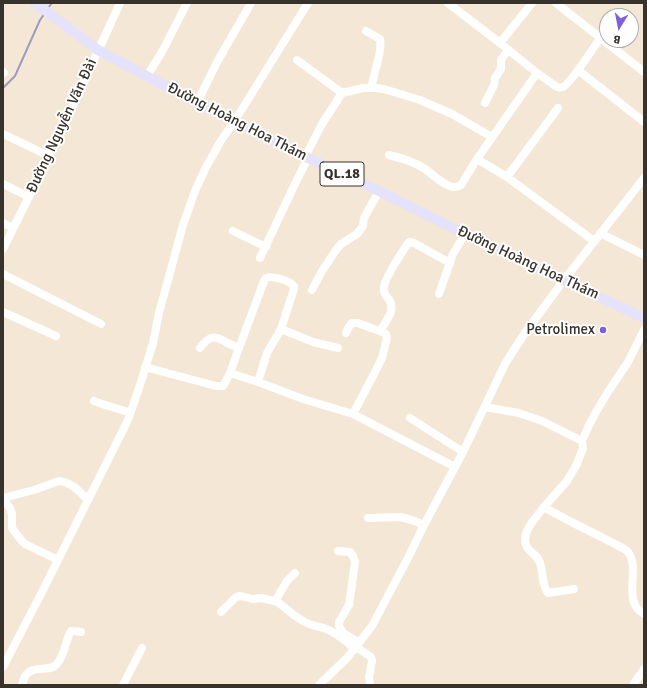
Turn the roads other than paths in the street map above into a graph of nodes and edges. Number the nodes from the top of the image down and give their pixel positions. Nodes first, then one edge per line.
1 (120, 3) edge
2 (187, 3) edge
3 (250, 3) edge
4 (308, 3) edge
5 (448, 3) edge
6 (532, 3) edge
7 (556, 3) edge
8 (42, 8) edge
9 (366, 31) dead end
10 (599, 37) edge
11 (599, 39) edge
12 (500, 43) junction
13 (613, 48) edge
14 (98, 50) junction
15 (508, 50) junction
16 (297, 60) dead end
17 (578, 70) junction
18 (644, 72) edge
19 (537, 73) junction
20 (147, 76) junction
21 (372, 88) junction
22 (342, 94) junction
23 (196, 103) junction
24 (485, 103) dead end
25 (558, 108) dead end
26 (234, 122) junction
27 (644, 122) edge
28 (3, 134) edge
29 (492, 137) junction
30 (389, 155) dead end
31 (49, 156) junction
32 (306, 157) junction
33 (477, 159) junction
34 (506, 177) junction
35 (644, 178) edge
36 (3, 184) edge
37 (379, 191) junction
38 (29, 197) junction
39 (3, 223) edge
40 (13, 228) junction
41 (233, 231) dead end
42 (600, 233) junction
43 (465, 234) junction
44 (594, 242) junction
45 (266, 247) junction
46 (3, 249) edge
47 (644, 255) edge
48 (260, 258) dead end
49 (450, 263) junction
50 (3, 274) edge
51 (564, 280) junction
52 (312, 290) dead end
53 (439, 294) dead end
54 (3, 312) edge
55 (644, 318) edge
56 (101, 324) dead end
57 (281, 329) junction
58 (644, 330) edge
59 (380, 331) junction
60 (346, 333) dead end
61 (56, 336) dead end
62 (200, 348) dead end
63 (239, 348) junction
64 (338, 348) dead end
65 (146, 367) junction
66 (230, 373) junction
67 (258, 382) junction
68 (94, 401) dead end
69 (485, 406) junction
70 (130, 413) junction
71 (353, 414) junction
72 (410, 418) dead end
73 (582, 441) junction
74 (463, 452) junction
75 (455, 468) junction
76 (3, 499) edge
77 (88, 500) junction
78 (544, 507) junction
79 (368, 518) dead end
80 (424, 525) junction
81 (338, 551) dead end
82 (58, 560) junction
83 (295, 573) dead end
84 (574, 589) dead end
85 (275, 601) junction
86 (222, 612) dead end
87 (644, 614) edge
88 (81, 632) dead end
89 (357, 646) junction
90 (142, 648) dead end
91 (3, 667) edge
92 (644, 669) edge
93 (22, 685) edge
94 (122, 685) edge
95 (319, 685) edge
96 (370, 685) edge
97 (633, 685) edge

1 - 14 street, Đường Nguyễn Văn Đài
2 - 20 street
3 - 23 street
4 - 26 street
5 - 12 street
6 - 12 street
7 - 10 street
8 - 14 main road, Đường Hoàng Hoa Thám / QL.18
9 - 21 street
11 - 17 street
12 - 15 street
13 - 18 street
14 - 20 main road, Đường Hoàng Hoa Thám / QL.18
14 - 31 street, Đường Nguyễn Văn Đài
15 - 19 street
15 - 24 street
16 - 22 street
17 - 19 street
17 - 27 street
19 - 29 street
20 - 23 main road, Đường Hoàng Hoa Thám / QL.18
21 - 22 street
21 - 29 street
22 - 32 street
23 - 26 main road, Đường Hoàng Hoa Thám / QL.18
25 - 34 street
26 - 32 main road, Đường Hoàng Hoa Thám / QL.18
26 - 65 street
28 - 31 street
29 - 33 street
30 - 33 street
31 - 38 street, Đường Nguyễn Văn Đài
32 - 37 main road, Đường Hoàng Hoa Thám / QL.18
32 - 45 street
33 - 34 street
34 - 44 street
35 - 42 street
36 - 38 street
37 - 43 main road, Đường Hoàng Hoa Thám / QL.18
37 - 52 street
38 - 40 street, Đường Nguyễn Văn Đài
39 - 40 street
40 - 46 street, Đường Nguyễn Văn Đài
41 - 45 street
42 - 44 street
42 - 47 street
43 - 49 street
43 - 51 main road, Đường Hoàng Hoa Thám / QL.18
44 - 51 street
45 - 48 street
49 - 53 street
49 - 59 street
50 - 56 street
51 - 55 main road, Đường Hoàng Hoa Thám / QL.18
51 - 69 street
54 - 61 street
57 - 63 street
57 - 64 street
57 - 67 street
58 - 73 street
59 - 60 street
59 - 71 street
62 - 63 street
63 - 66 street
65 - 66 street
65 - 70 street
66 - 67 street
67 - 71 street
68 - 70 street
69 - 73 street
69 - 74 street
70 - 77 street
71 - 75 street
72 - 74 street
73 - 78 street
74 - 75 street
75 - 80 street
76 - 77 street
76 - 82 street
77 - 82 street
78 - 84 street
78 - 87 street
79 - 80 street
80 - 89 street
81 - 89 street
82 - 91 street
83 - 85 street
85 - 86 street
85 - 89 street
88 - 93 street
89 - 95 street
89 - 96 street
90 - 94 street
92 - 97 street

